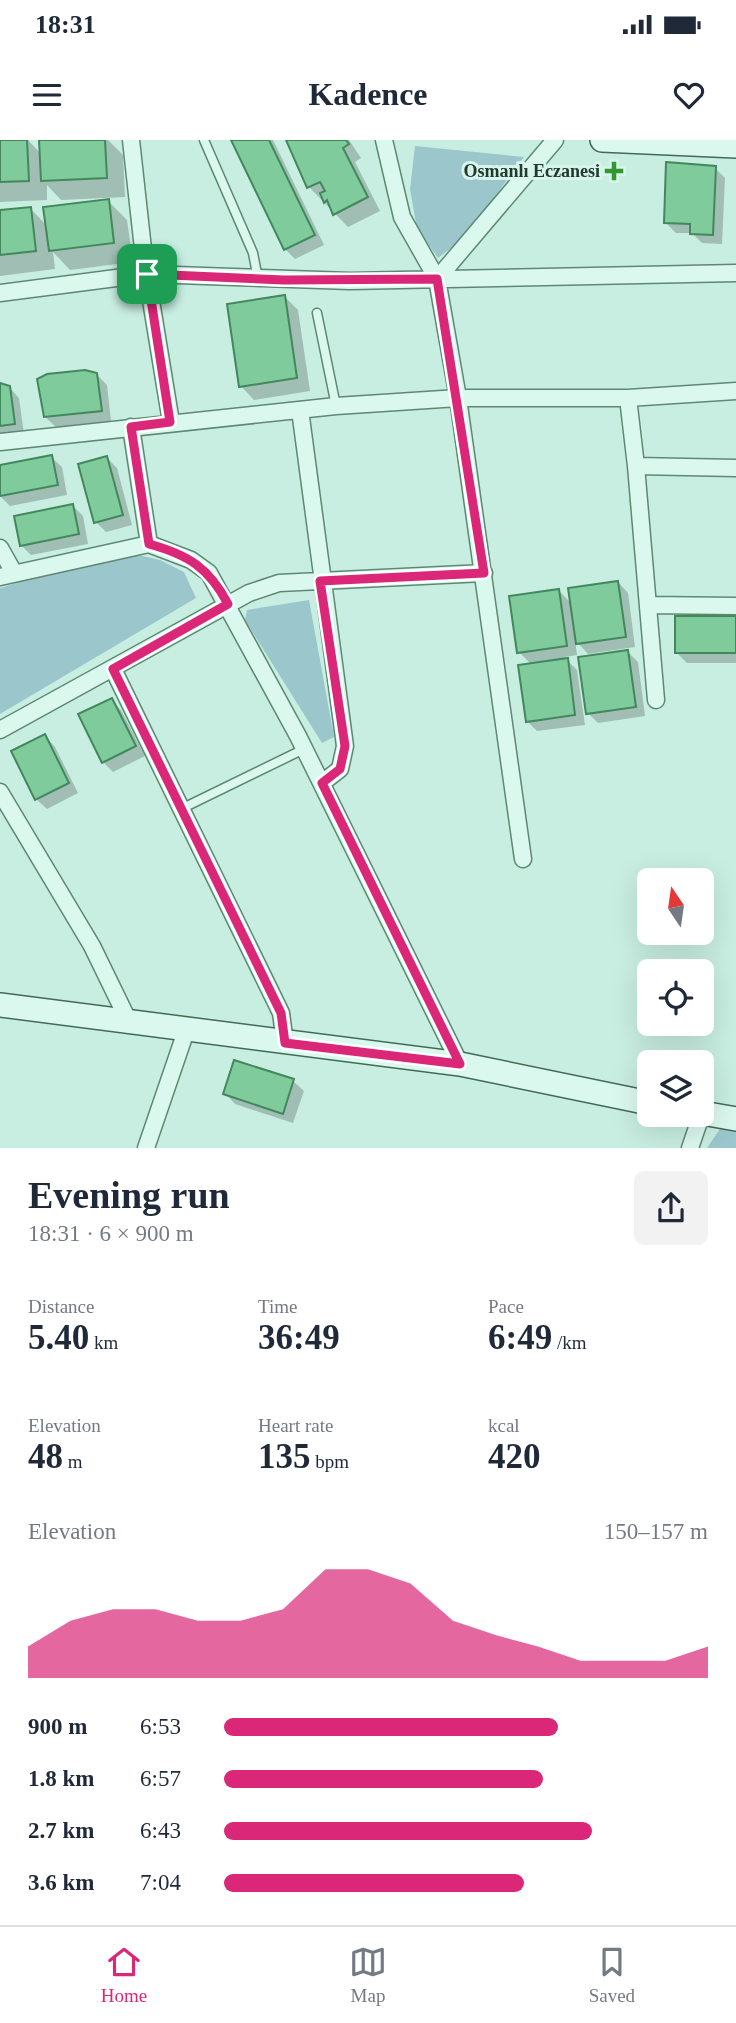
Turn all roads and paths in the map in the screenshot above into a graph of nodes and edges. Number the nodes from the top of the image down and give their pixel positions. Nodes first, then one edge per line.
1 (131, 140) edge
2 (204, 140) edge
3 (384, 140) edge
4 (555, 140) edge
5 (602, 140) edge
6 (736, 146) edge
7 (736, 273) edge
8 (147, 274) junction
9 (258, 279) junction
10 (437, 279) junction
11 (0, 293) edge
12 (317, 313) dead end
13 (736, 391) edge
14 (458, 398) junction
15 (628, 398) junction
16 (335, 405) junction
17 (300, 410) junction
18 (170, 422) junction
19 (131, 427) junction
20 (0, 442) edge
21 (636, 466) junction
22 (736, 468) edge
23 (149, 544) junction
24 (0, 548) edge
25 (484, 573) junction
26 (7, 575) edge
27 (320, 581) junction
28 (228, 604) junction
29 (648, 605) junction
30 (736, 606) edge
31 (113, 669) junction
32 (656, 700) dead end
33 (0, 730) edge
34 (304, 749) junction
35 (322, 783) junction
36 (0, 792) edge
37 (181, 809) junction
38 (523, 859) dead end
39 (0, 1005) edge
40 (130, 1024) junction
41 (186, 1031) junction
42 (285, 1043) junction
43 (460, 1064) junction
44 (637, 1101) edge
45 (714, 1115) edge
46 (736, 1119) edge
47 (697, 1127) edge
48 (146, 1148) edge
49 (690, 1148) edge

1 - 8 street
2 - 9 lane
3 - 10 street
4 - 10 street
5 - 6 street
7 - 10 street
8 - 9 street
8 - 11 street
8 - 18 street
9 - 10 street
10 - 14 street
12 - 16 lane
13 - 15 street
14 - 15 street
14 - 16 street
14 - 25 street
15 - 21 street
16 - 17 street
17 - 18 street
17 - 27 street
18 - 19 street
19 - 20 street
19 - 23 street
21 - 22 street
21 - 29 street
23 - 26 street
23 - 28 street
24 - 26 street
25 - 27 street
25 - 38 street
27 - 28 street
27 - 35 street
28 - 31 street
28 - 34 street
29 - 30 street
29 - 32 street
31 - 33 street
31 - 37 street
34 - 35 street
34 - 37 lane
35 - 43 street
36 - 40 street
37 - 42 street
39 - 40 street
40 - 41 street
41 - 42 street
41 - 48 street
42 - 43 street
43 - 44 street
45 - 46 street
47 - 49 street

